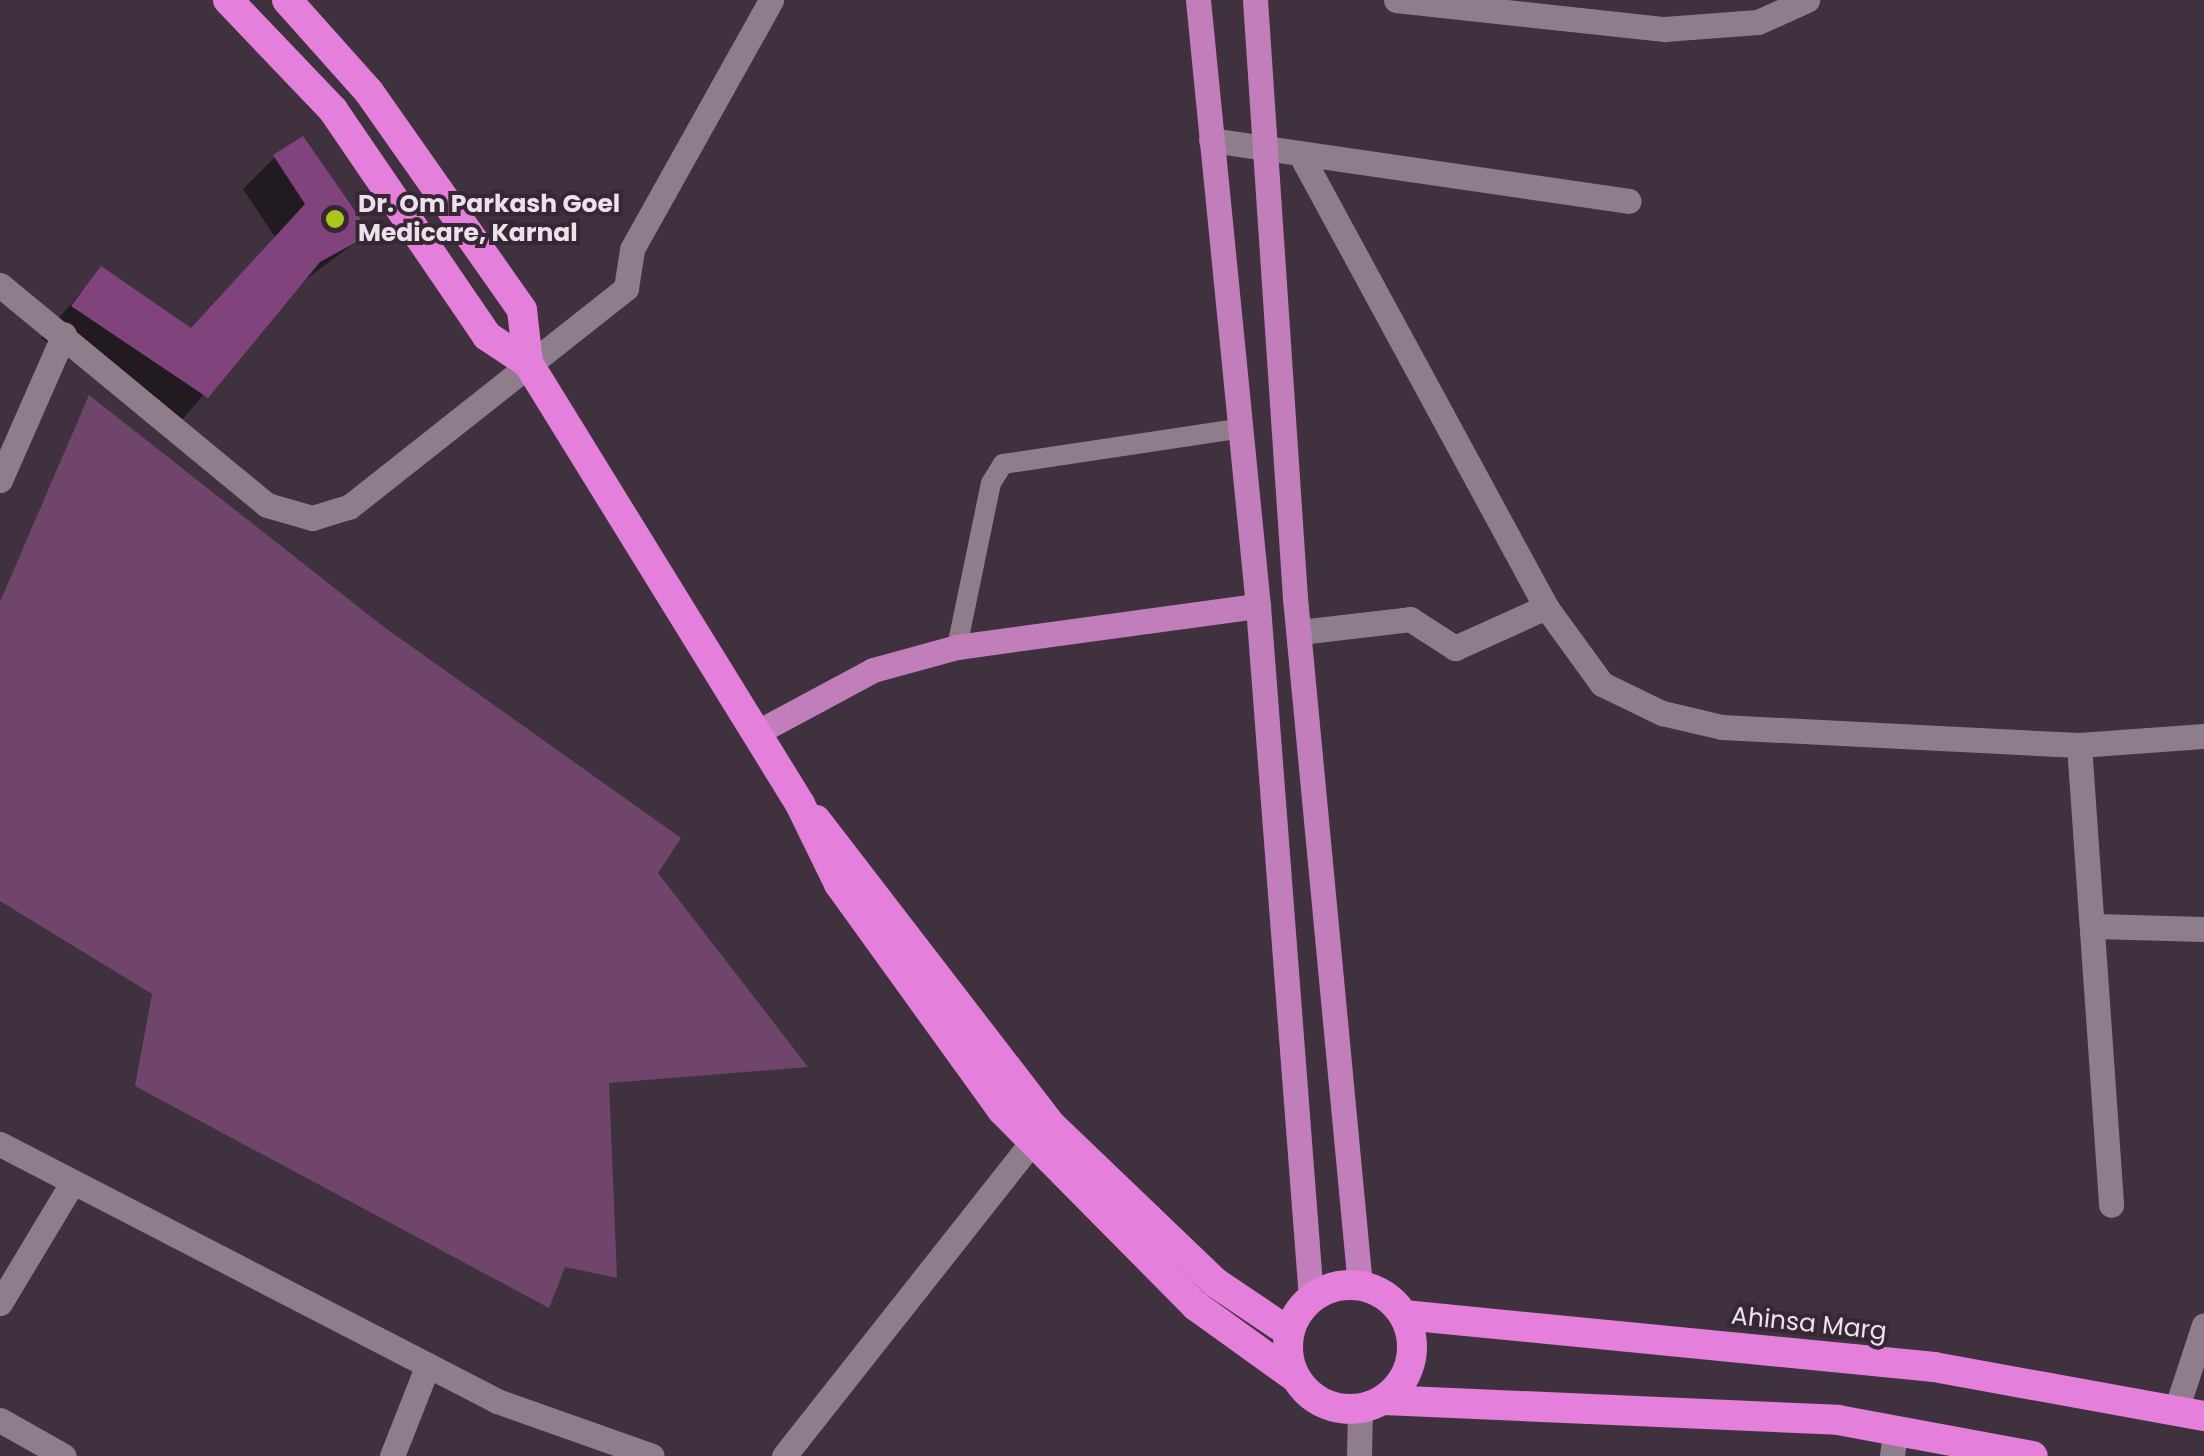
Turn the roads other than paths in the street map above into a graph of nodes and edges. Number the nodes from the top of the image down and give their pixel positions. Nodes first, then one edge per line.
1 (228, 0) edge
2 (287, 0) edge
3 (771, 0) edge
4 (1198, 0) edge
5 (1254, 0) edge
6 (1396, 0) edge
7 (1807, 0) edge
8 (1212, 140) junction
9 (1268, 155) junction
10 (1303, 160) junction
11 (1629, 201) dead end
12 (0, 284) edge
13 (64, 334) junction
14 (528, 363) junction
15 (1237, 429) junction
16 (0, 480) edge
17 (1258, 606) junction
18 (1546, 607) junction
19 (1300, 632) junction
20 (957, 647) junction
21 (756, 733) junction
22 (2204, 736) edge
23 (2079, 745) junction
24 (1310, 787) junction
25 (1274, 788) junction
26 (2095, 926) junction
27 (2204, 929) edge
28 (1038, 1133) junction
29 (0, 1144) edge
30 (71, 1186) junction
31 (2112, 1204) dead end
32 (1360, 1285) junction
33 (1311, 1298) junction
34 (0, 1302) edge
35 (1404, 1314) junction
36 (2204, 1325) edge
37 (1289, 1332) junction
38 (427, 1366) junction
39 (1296, 1378) junction
40 (1372, 1404) junction
41 (2190, 1413) edge
42 (0, 1420) edge
43 (1894, 1443) edge
44 (2022, 1455) edge
45 (64, 1456) edge
46 (392, 1456) edge
47 (652, 1456) edge
48 (784, 1456) edge
49 (1359, 1456) edge

1 - 14 highway
2 - 14 highway
3 - 14 street
4 - 8 main road
5 - 9 main road
6 - 7 street
8 - 9 street
8 - 15 main road
9 - 10 street
9 - 19 main road
10 - 11 street
10 - 18 street
12 - 13 street
13 - 14 street
13 - 16 street
14 - 21 highway
15 - 17 main road
15 - 20 lane
17 - 20 main road
17 - 25 main road
18 - 19 street
18 - 23 street
19 - 24 main road
20 - 21 main road
21 - 28 highway
22 - 23 street
23 - 26 street
24 - 25 main road
24 - 32 main road
25 - 33 main road
26 - 27 street
26 - 31 street
28 - 37 highway
28 - 39 highway
28 - 48 street
29 - 30 street
30 - 34 street
30 - 38 street
32 - 33 highway
32 - 35 highway
33 - 37 highway
35 - 40 highway
35 - 41 highway, Ahinsa Marg
36 - 41 street
37 - 39 highway
38 - 46 street
38 - 47 street
39 - 40 highway
40 - 43 highway
40 - 49 street
42 - 45 street
43 - 44 highway

